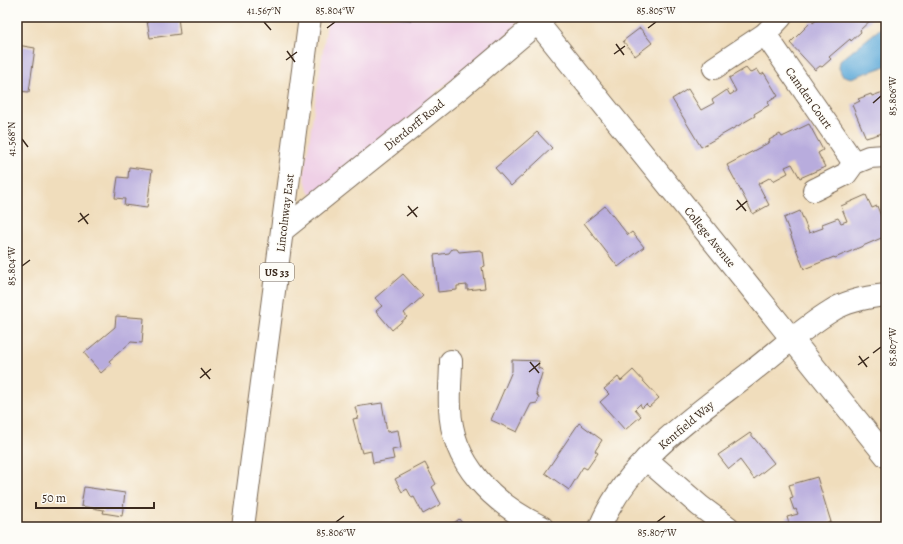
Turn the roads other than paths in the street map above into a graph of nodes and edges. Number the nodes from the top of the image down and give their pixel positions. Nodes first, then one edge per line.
1 (310, 17) edge
2 (781, 17) edge
3 (539, 19) edge
4 (765, 34) junction
5 (714, 68) dead end
6 (886, 156) edge
7 (854, 163) junction
8 (814, 190) dead end
9 (282, 230) junction
10 (886, 295) edge
11 (792, 339) junction
12 (451, 361) dead end
13 (886, 456) edge
14 (646, 459) junction
15 (243, 527) edge
16 (542, 527) edge
17 (600, 527) edge
18 (728, 527) edge

1 - 9 main road, Lincolnway East / US 33
2 - 4 main road
3 - 9 main road, Dierdorff Road
3 - 11 main road, College Avenue
4 - 5 main road
4 - 7 main road, Camden Court
6 - 7 main road
7 - 8 main road
9 - 15 main road, Lincolnway East / US 33
10 - 11 main road, Kentfield Way
11 - 13 main road, College Avenue
11 - 14 main road, Kentfield Way
12 - 16 main road
14 - 17 main road, Kentfield Way
14 - 18 main road

